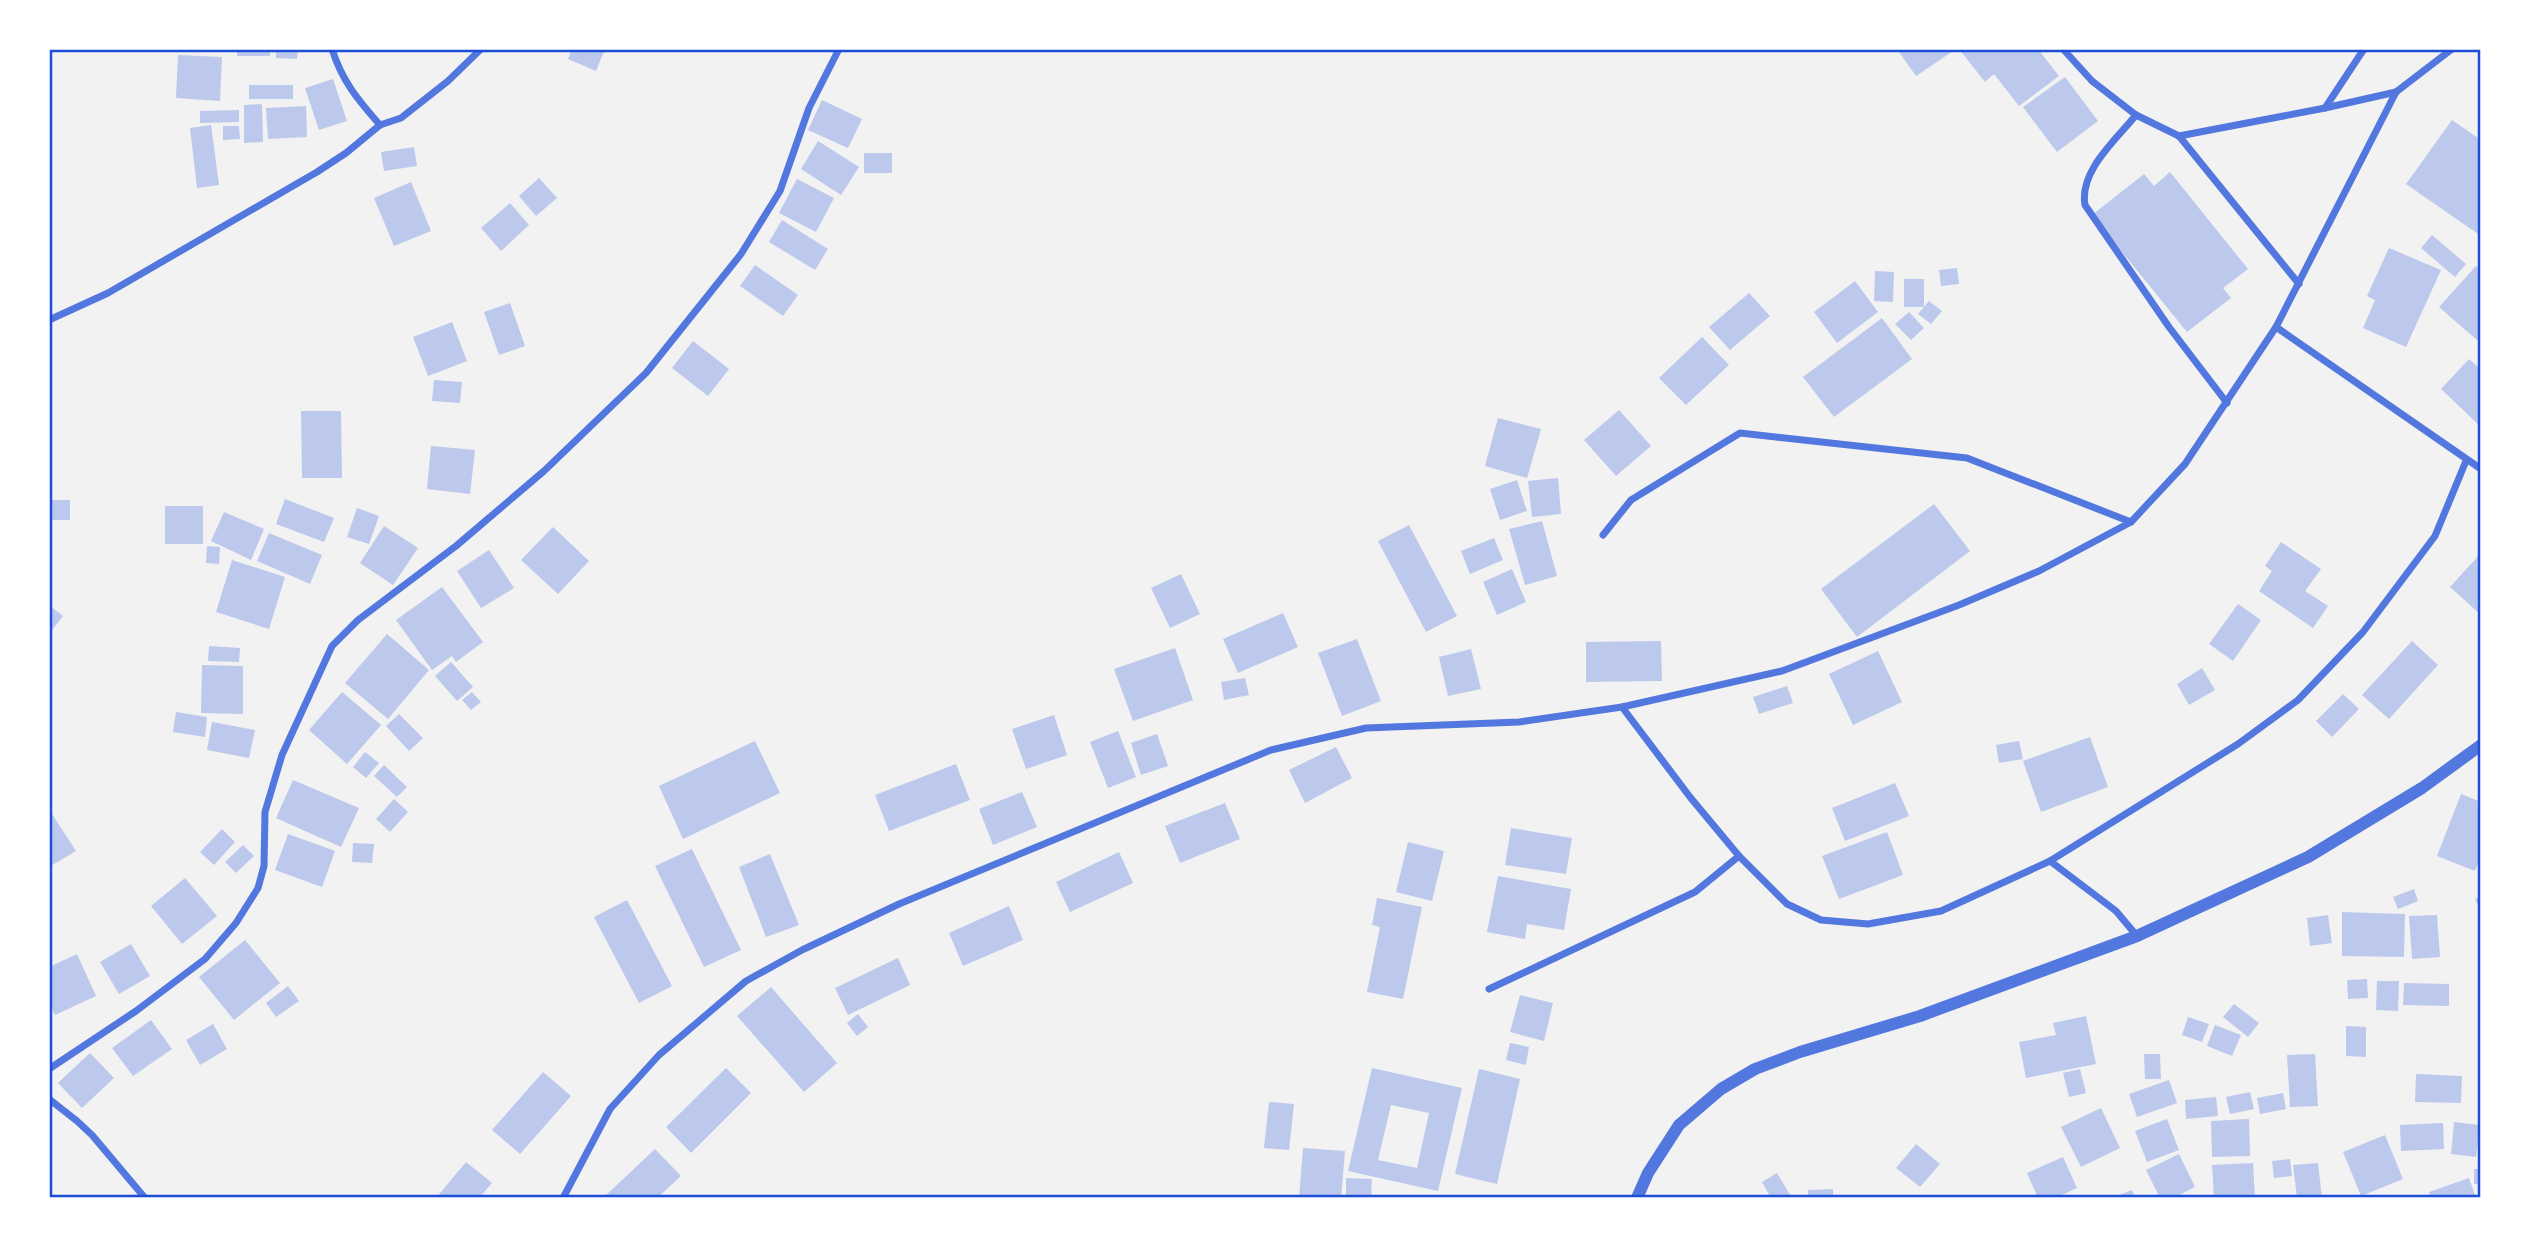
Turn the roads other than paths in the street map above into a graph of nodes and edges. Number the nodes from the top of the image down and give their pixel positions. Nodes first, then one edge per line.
1 (332, 49) edge
2 (481, 49) edge
3 (839, 49) edge
4 (2063, 49) edge
5 (2364, 49) edge
6 (2452, 49) edge
7 (2396, 92) junction
8 (2325, 108) junction
9 (2136, 116) junction
10 (380, 125) junction
11 (2179, 136) junction
12 (2299, 284) junction
13 (49, 320) edge
14 (2276, 327) junction
15 (2227, 403) junction
16 (2466, 461) junction
17 (2481, 469) edge
18 (2131, 522) junction
19 (1603, 535) dead end
20 (1622, 707) junction
21 (2481, 745) edge
22 (1740, 856) junction
23 (2050, 861) junction
24 (2137, 936) junction
25 (1489, 989) dead end
26 (49, 1069) edge
27 (49, 1098) edge
28 (145, 1198) edge
29 (563, 1198) edge
30 (1637, 1198) edge

1 - 10 street
2 - 10 street
3 - 26 street
4 - 9 street
5 - 8 street
6 - 7 street
7 - 8 street
7 - 12 street
8 - 11 street
9 - 11 street
9 - 15 street
10 - 13 street
11 - 12 street
12 - 14 street
14 - 15 street
14 - 16 street
15 - 18 street
16 - 17 street
16 - 23 street
18 - 19 street
18 - 20 street
20 - 22 street
20 - 29 street
21 - 24 street
22 - 23 street
22 - 25 street
23 - 24 street
24 - 30 street
27 - 28 street

